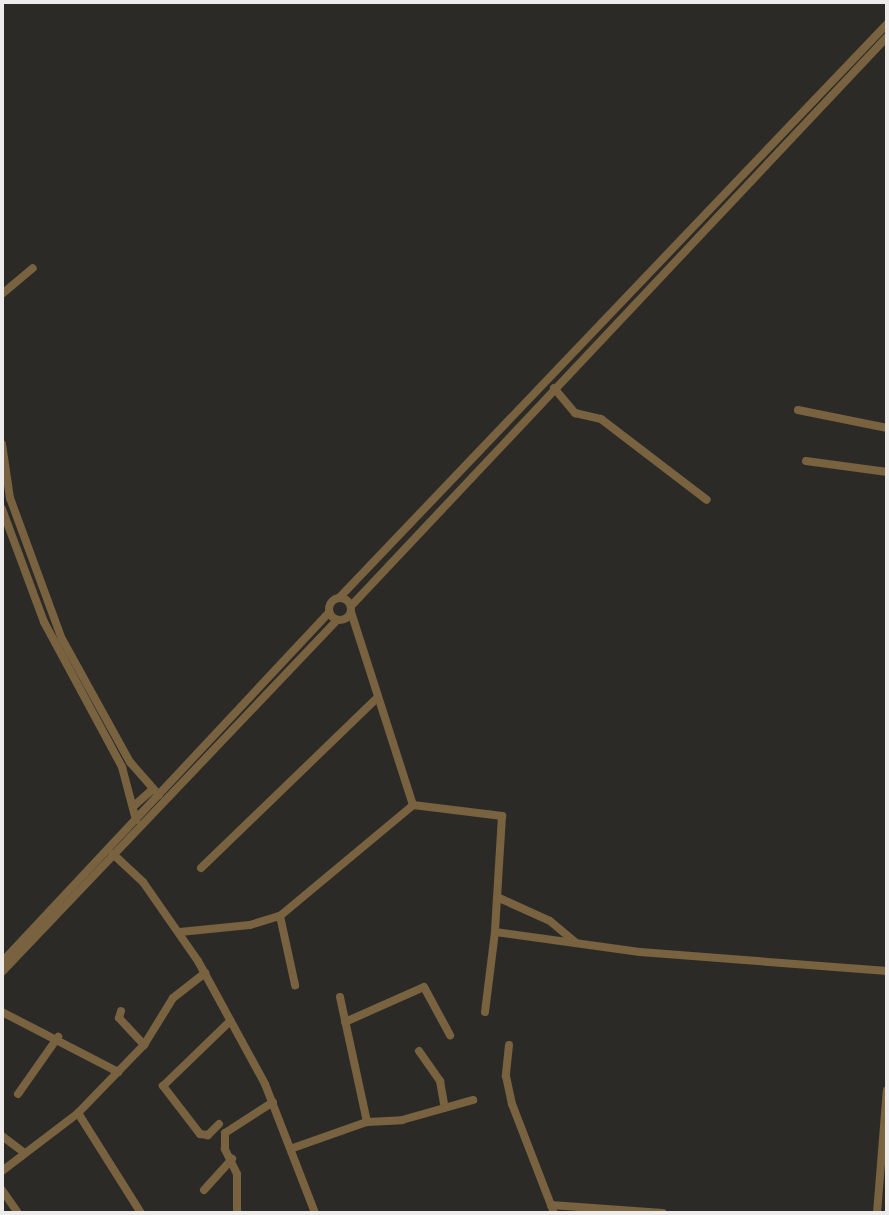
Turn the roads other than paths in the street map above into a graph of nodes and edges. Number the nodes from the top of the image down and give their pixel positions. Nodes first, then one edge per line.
1 (887, 24) edge
2 (887, 37) edge
3 (33, 268) dead end
4 (2, 294) edge
5 (554, 388) junction
6 (798, 410) dead end
7 (887, 428) edge
8 (2, 444) edge
9 (806, 461) dead end
10 (887, 472) edge
11 (707, 500) dead end
12 (2, 509) edge
13 (339, 598) junction
14 (351, 609) junction
15 (329, 612) junction
16 (339, 620) junction
17 (358, 637) junction
18 (376, 699) junction
19 (145, 779) junction
20 (131, 791) junction
21 (156, 792) junction
22 (135, 805) junction
23 (413, 805) junction
24 (136, 820) junction
25 (113, 854) junction
26 (201, 868) dead end
27 (497, 897) junction
28 (280, 916) junction
29 (180, 932) junction
30 (495, 932) junction
31 (577, 943) junction
32 (2, 962) edge
33 (887, 971) edge
34 (2, 972) edge
35 (205, 973) junction
36 (295, 985) dead end
37 (340, 997) dead end
38 (121, 1011) dead end
39 (2, 1012) edge
40 (485, 1012) dead end
41 (230, 1021) junction
42 (345, 1022) junction
43 (450, 1035) dead end
44 (58, 1037) junction
45 (144, 1045) junction
46 (509, 1045) dead end
47 (419, 1051) dead end
48 (118, 1072) junction
49 (887, 1090) edge
50 (18, 1094) dead end
51 (473, 1100) dead end
52 (273, 1102) junction
53 (445, 1108) junction
54 (78, 1113) junction
55 (367, 1122) junction
56 (219, 1124) dead end
57 (2, 1136) edge
58 (293, 1148) junction
59 (23, 1152) junction
60 (232, 1159) junction
61 (2, 1171) edge
62 (2, 1190) edge
63 (204, 1190) dead end
64 (553, 1209) edge
65 (18, 1213) edge
66 (141, 1213) edge
67 (237, 1213) edge
68 (315, 1213) edge
69 (663, 1213) edge
70 (877, 1213) edge

1 - 13 street
2 - 5 street
3 - 4 street
5 - 11 street
5 - 14 street
6 - 7 street
8 - 19 street
9 - 10 street
12 - 20 street
13 - 14 street
13 - 15 street
14 - 16 street
14 - 17 street
15 - 16 street
15 - 21 street
16 - 17 street
16 - 25 street
17 - 18 street
18 - 23 street
18 - 26 street
19 - 20 street
19 - 21 street
20 - 22 street
21 - 22 street
21 - 24 street
22 - 24 street
23 - 27 street
23 - 28 street
24 - 32 street
25 - 29 street
25 - 34 street
27 - 30 street
27 - 31 street
28 - 29 street
28 - 36 street
29 - 35 street
30 - 31 street
30 - 40 street
31 - 33 street
35 - 41 street
35 - 45 street
37 - 42 street
38 - 45 street
39 - 44 street
41 - 52 street
41 - 56 street
42 - 43 street
42 - 55 street
44 - 48 street
44 - 50 street
45 - 48 street
46 - 64 street
47 - 53 street
48 - 54 street
49 - 70 street
51 - 53 street
52 - 58 street
52 - 60 street
53 - 55 street
54 - 59 street
54 - 66 street
55 - 58 street
57 - 59 street
58 - 68 street
59 - 61 street
60 - 63 street
60 - 67 street
62 - 65 street
64 - 69 street

